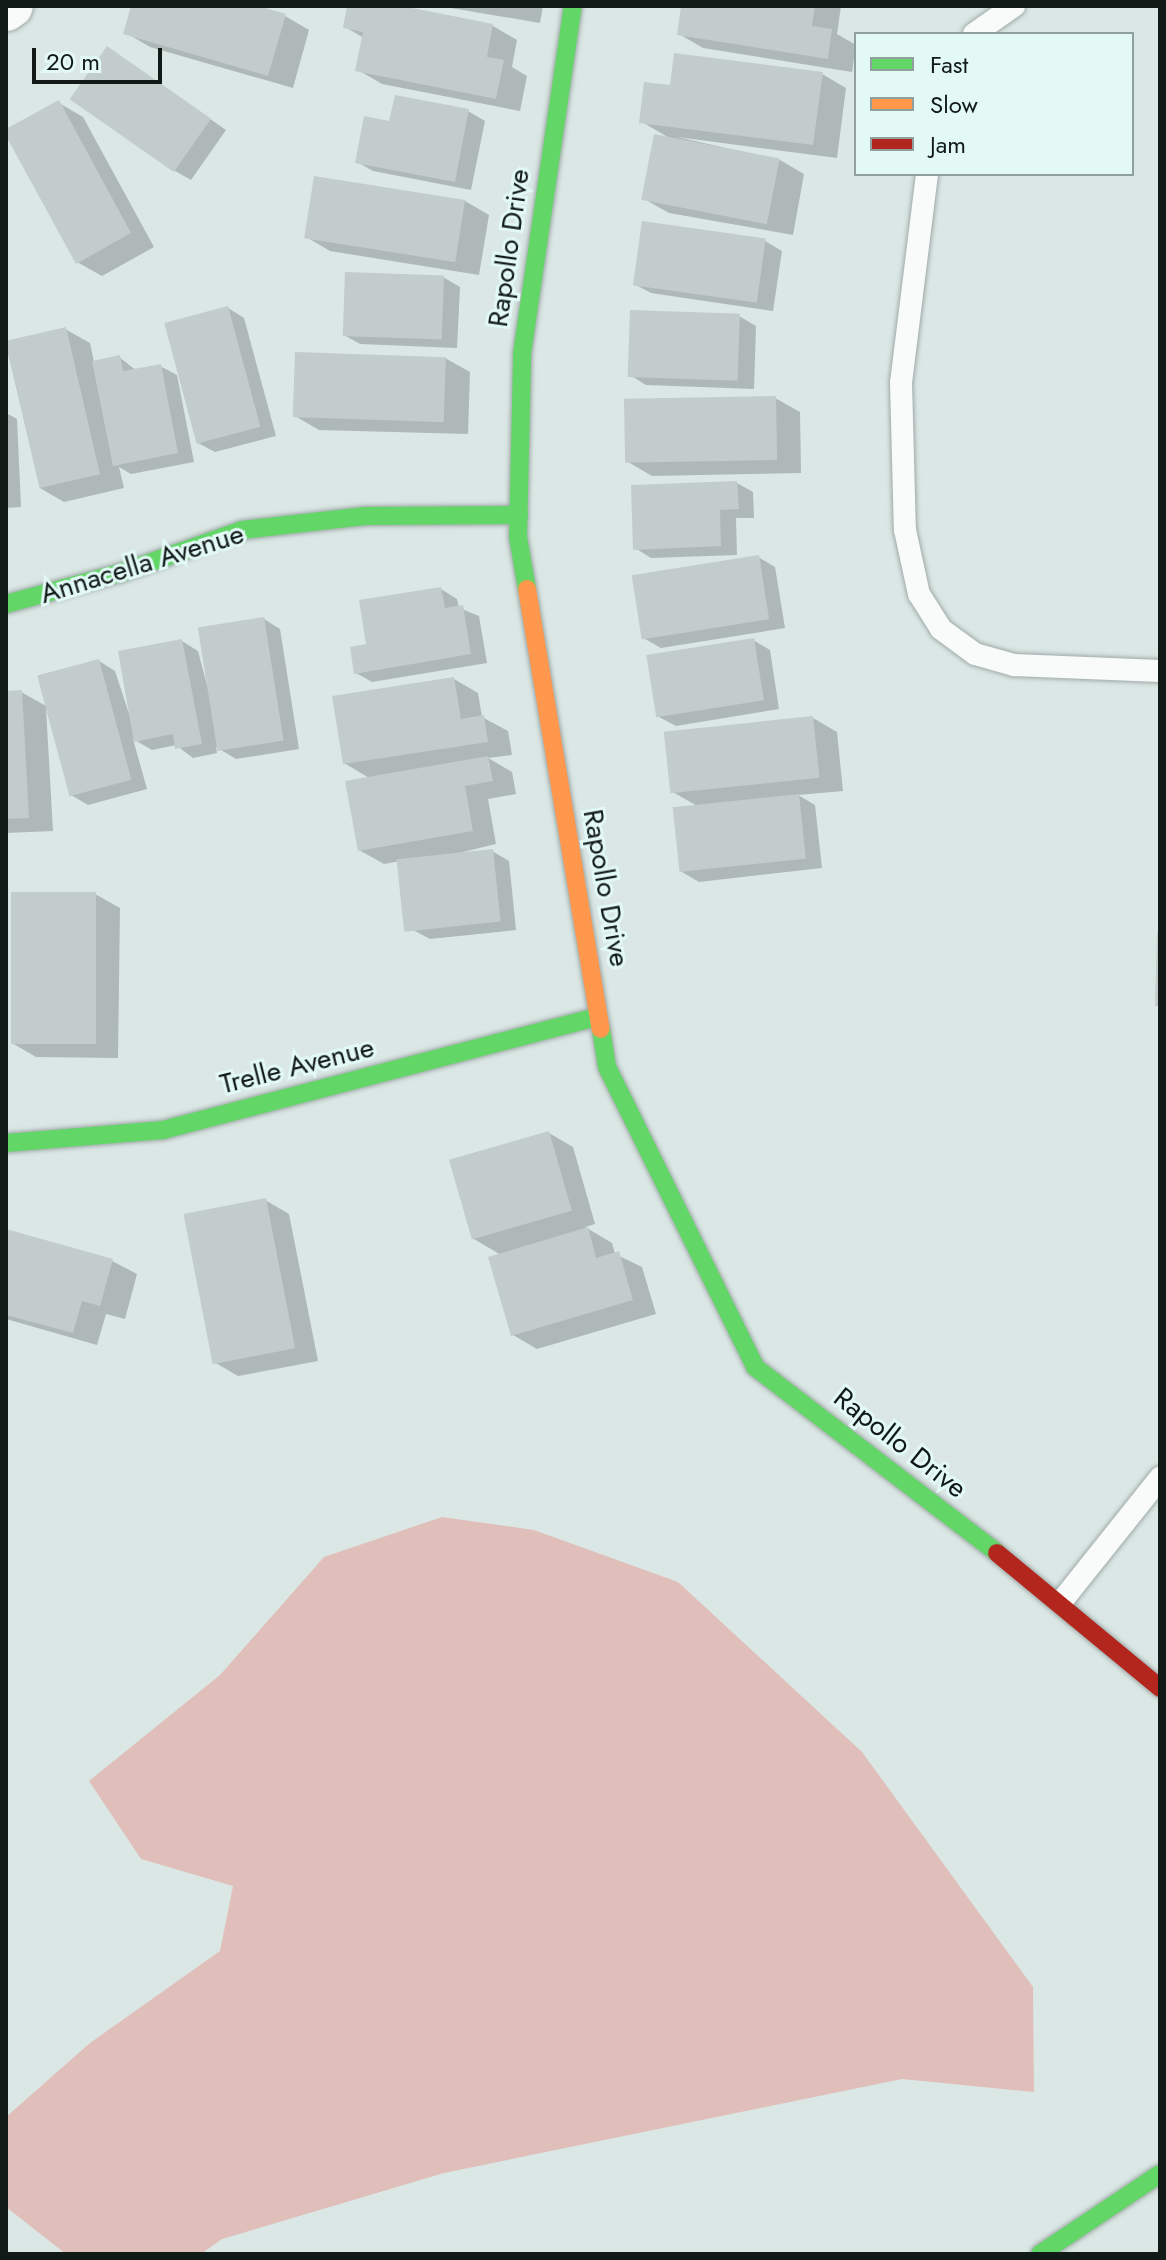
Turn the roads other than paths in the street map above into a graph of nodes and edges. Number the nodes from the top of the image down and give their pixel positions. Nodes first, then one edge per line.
1 (12, 6) edge
2 (573, 6) edge
3 (1014, 6) edge
4 (6, 10) edge
5 (977, 32) edge
6 (927, 176) edge
7 (519, 515) junction
8 (6, 604) edge
9 (1160, 671) edge
10 (598, 1017) junction
11 (6, 1143) edge
12 (1160, 1478) edge
13 (1061, 1602) junction
14 (1160, 1688) edge
15 (1160, 2174) edge
16 (1040, 2254) edge

1 - 4 street
2 - 7 street, Rapollo Drive
3 - 5 lane
6 - 9 lane
7 - 8 street, Annacella Avenue
7 - 10 street, Rapollo Drive
10 - 11 street, Trelle Avenue
10 - 13 street, Rapollo Drive
12 - 13 lane
13 - 14 street, Rapollo Drive
15 - 16 street

